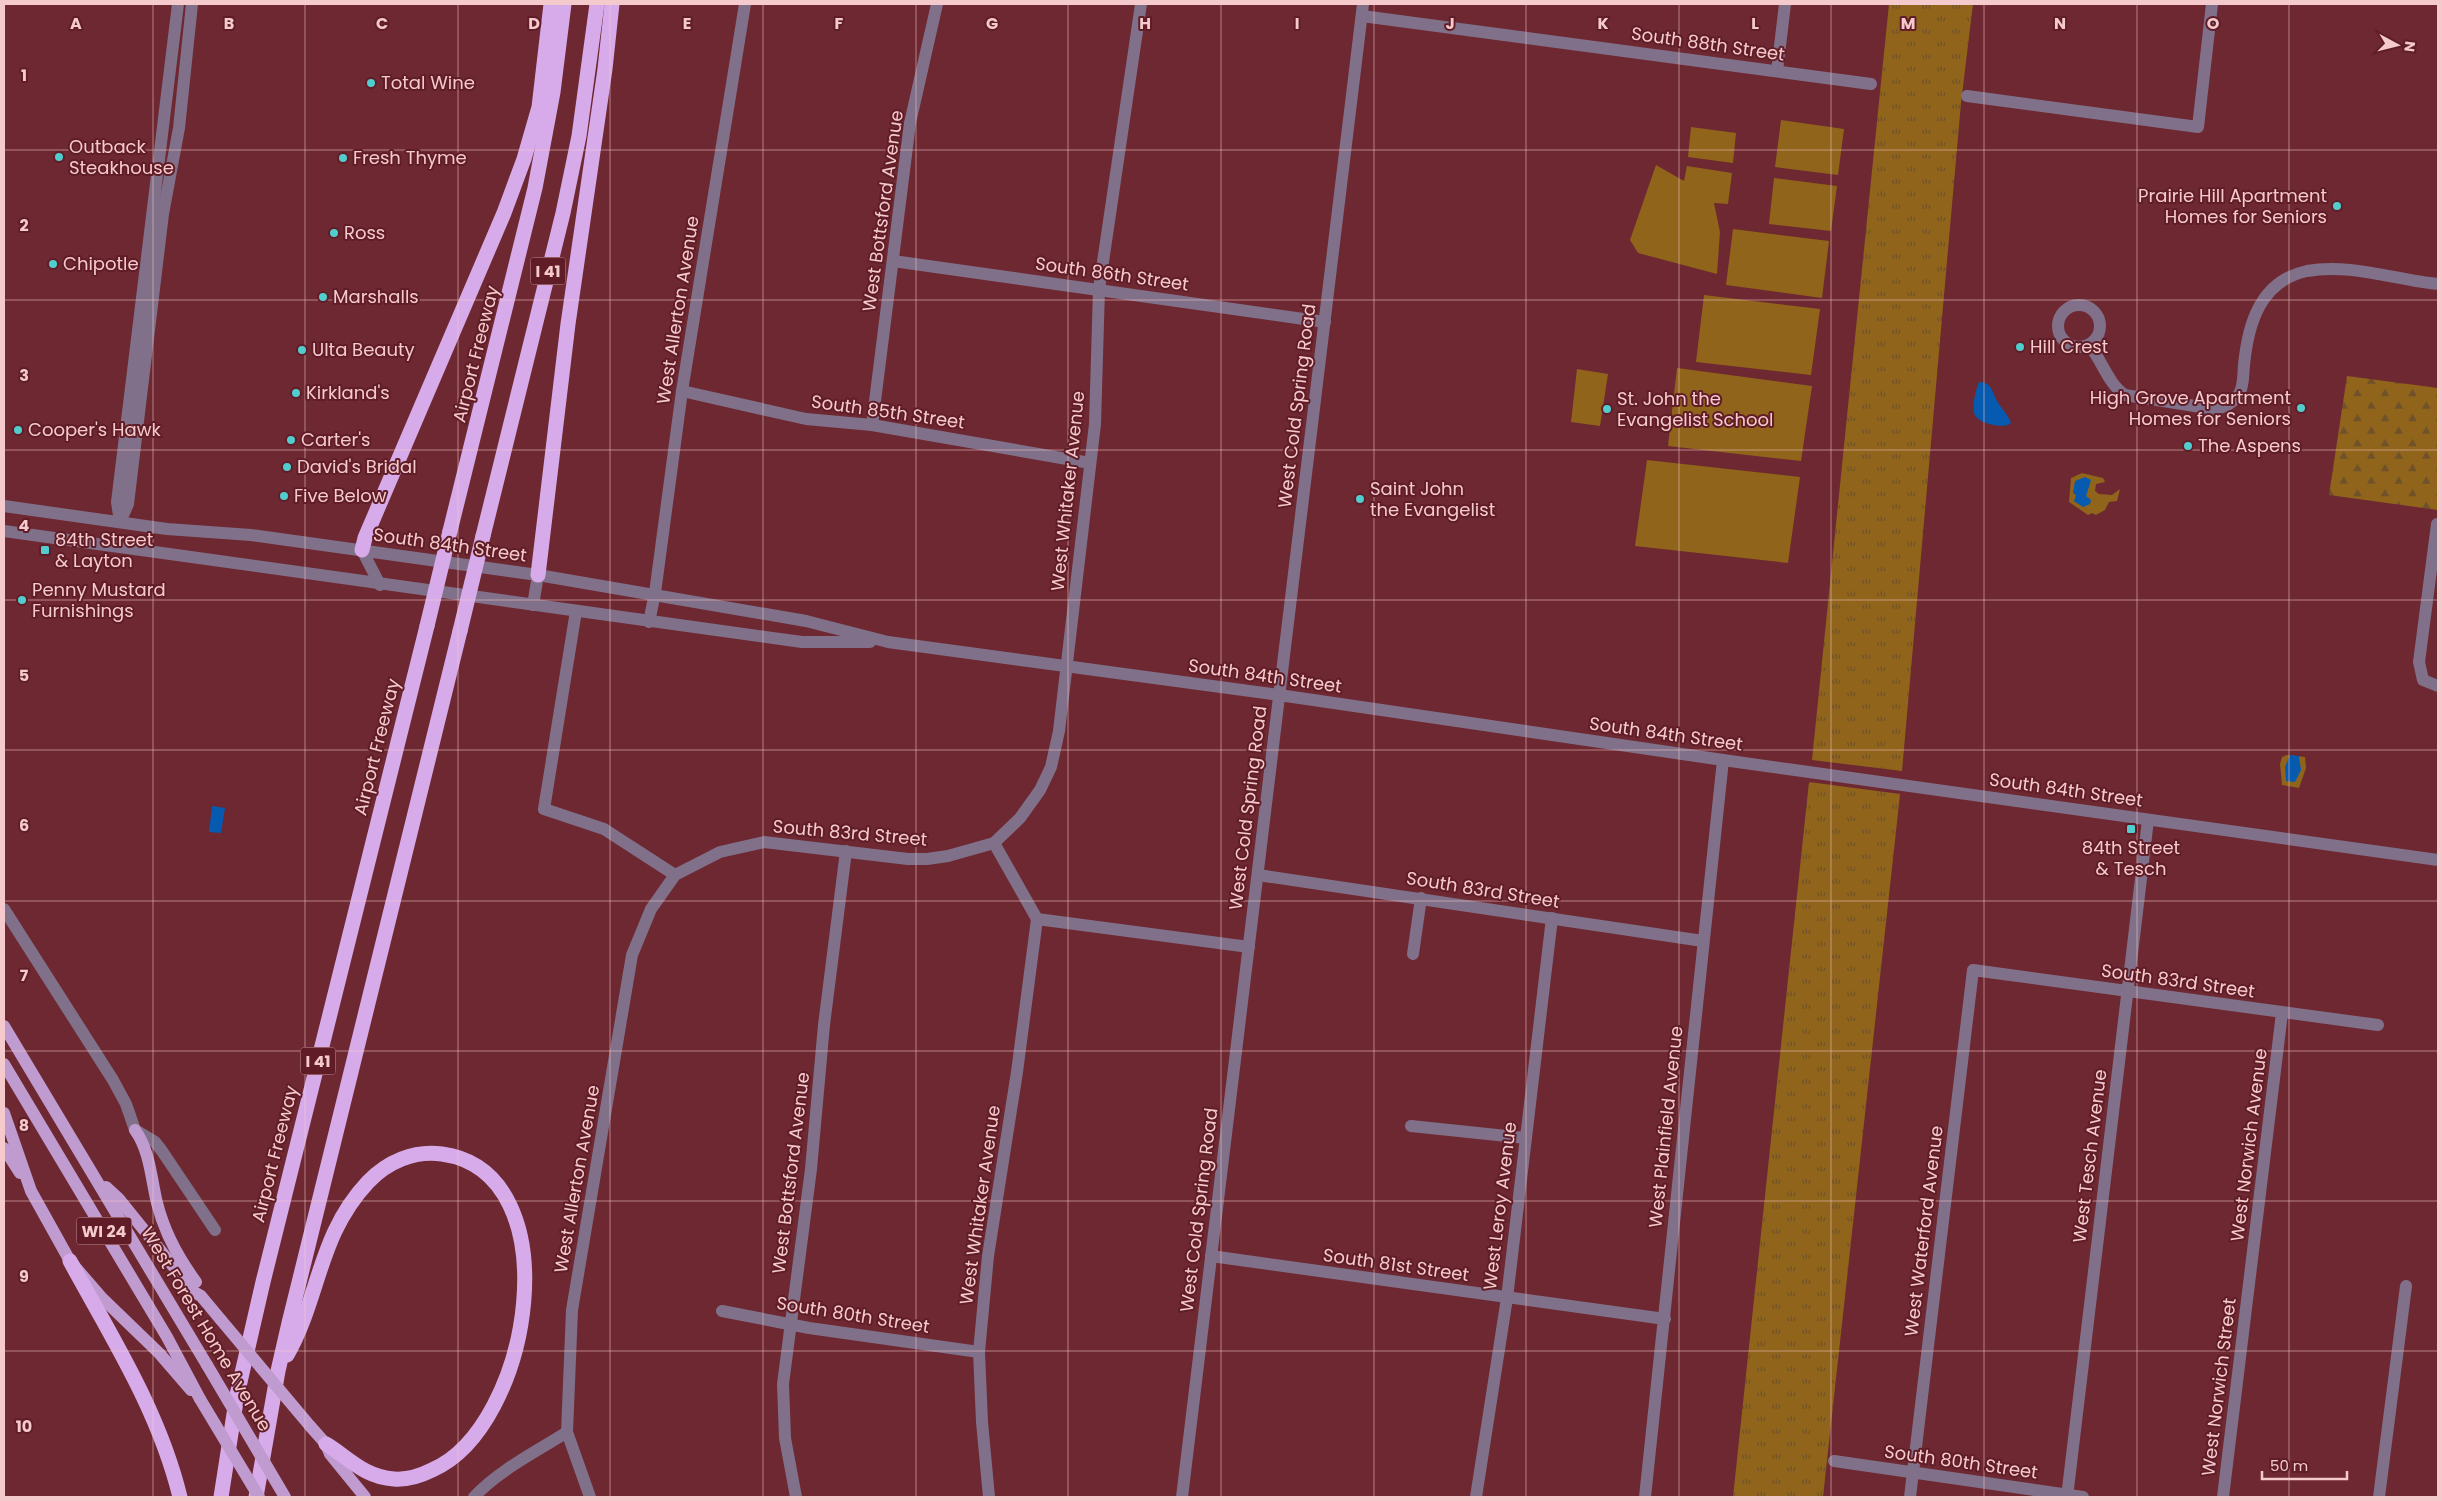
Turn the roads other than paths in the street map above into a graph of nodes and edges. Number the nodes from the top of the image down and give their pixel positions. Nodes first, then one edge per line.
1 (178, 4) edge
2 (192, 4) edge
3 (551, 4) edge
4 (564, 4) edge
5 (597, 4) edge
6 (612, 4) edge
7 (745, 4) edge
8 (937, 4) edge
9 (1141, 4) edge
10 (1785, 4) edge
11 (2210, 4) edge
12 (1363, 10) edge
13 (1778, 71) junction
14 (1871, 84) dead end
15 (1967, 96) dead end
16 (893, 261) junction
17 (2438, 284) edge
18 (1099, 289) junction
19 (1325, 322) junction
20 (2089, 345) dead end
21 (682, 391) junction
22 (872, 425) junction
23 (1090, 463) junction
24 (4, 506) edge
25 (120, 522) junction
26 (2436, 524) dead end
27 (4, 531) edge
28 (362, 550) junction
29 (538, 575) junction
30 (380, 584) junction
31 (655, 593) junction
32 (533, 605) junction
33 (576, 611) junction
34 (648, 622) junction
35 (888, 642) junction
36 (1067, 666) junction
37 (2438, 686) edge
38 (1279, 694) junction
39 (1723, 760) junction
40 (2148, 820) junction
41 (994, 843) junction
42 (846, 851) junction
43 (2438, 860) edge
44 (675, 875) junction
45 (1258, 875) junction
46 (1421, 898) junction
47 (4, 909) edge
48 (1552, 918) junction
49 (1037, 919) junction
50 (1703, 941) junction
51 (1249, 947) junction
52 (1413, 954) dead end
53 (1973, 970) joint
54 (2127, 991) junction
55 (2282, 1013) junction
56 (2378, 1024) dead end
57 (4, 1026) edge
58 (4, 1064) edge
59 (4, 1113) edge
60 (1411, 1126) dead end
61 (135, 1130) junction
62 (1526, 1138) junction
63 (4, 1148) edge
64 (96, 1179) junction
65 (31, 1191) junction
66 (215, 1230) dead end
67 (1211, 1256) junction
68 (70, 1261) junction
69 (2250, 1281) joint
70 (2406, 1286) dead end
71 (201, 1296) junction
72 (1506, 1298) junction
73 (722, 1311) dead end
74 (1665, 1319) junction
75 (790, 1323) junction
76 (980, 1352) junction
77 (278, 1372) junction
78 (200, 1399) junction
79 (568, 1432) junction
80 (326, 1444) junction
81 (1834, 1461) dead end
82 (1913, 1473) junction
83 (2067, 1496) edge
84 (180, 1497) edge
85 (221, 1497) edge
86 (257, 1497) edge
87 (284, 1497) edge
88 (366, 1497) edge
89 (474, 1497) edge
90 (590, 1497) edge
91 (796, 1497) edge
92 (989, 1497) edge
93 (1182, 1497) edge
94 (1476, 1497) edge
95 (1645, 1497) edge
96 (1910, 1497) edge
97 (2083, 1497) edge
98 (2223, 1497) edge
99 (2379, 1497) edge

1 - 25 street
2 - 25 street
3 - 28 highway
4 - 85 highway, Airport Freeway / I 41, bridge
5 - 77 highway, I 41, bridge
6 - 29 highway
7 - 21 street, West Allerton Avenue
8 - 16 street, West Bottsford Avenue
9 - 18 street, West Whitaker Avenue
10 - 13 street
11 - 15 street
12 - 13 street, South 88th Street
12 - 19 street, West Cold Spring Road
13 - 14 street, South 88th Street
16 - 18 street, South 86th Street
16 - 22 street, West Bottsford Avenue
17 - 20 street
18 - 19 street, South 86th Street
18 - 23 street, West Whitaker Avenue
19 - 38 street, West Cold Spring Road
21 - 22 street, South 85th Street
21 - 31 street, West Allerton Avenue
22 - 23 street, South 85th Street
23 - 36 street, West Whitaker Avenue
24 - 25 street, South 84th Street
25 - 28 street, South 84th Street
26 - 37 street
27 - 30 street, South 84th Street
28 - 29 street, South 84th Street
28 - 30 street
29 - 31 street, South 84th Street
29 - 32 street
30 - 32 street, South 84th Street
31 - 34 street, West Allerton Avenue
31 - 35 street, South 84th Street
32 - 33 street, South 84th Street
33 - 34 street, South 84th Street
33 - 44 street
34 - 35 street, South 84th Street
35 - 36 street, South 84th Street
36 - 38 street, South 84th Street
36 - 41 street, West Whitaker Avenue
38 - 39 street, South 84th Street
38 - 45 street, West Cold Spring Road
39 - 40 street, South 84th Street
39 - 50 street, West Plainfield Avenue
40 - 43 street, South 84th Street
40 - 54 street, West Tesch Avenue
41 - 42 street, South 83rd Street
41 - 49 street
42 - 44 street, South 83rd Street
42 - 75 street, West Bottsford Avenue
44 - 79 street, West Allerton Avenue
45 - 46 street, South 83rd Street
45 - 51 street, West Cold Spring Road
46 - 48 street, South 83rd Street
46 - 52 street
47 - 61 street
48 - 50 street, South 83rd Street
48 - 62 street, West Leroy Avenue
49 - 51 street
49 - 76 street, West Whitaker Avenue
50 - 74 street, West Plainfield Avenue
51 - 67 street, West Cold Spring Road
53 - 54 street, South 83rd Street
53 - 82 street, West Waterford Avenue
54 - 55 street, South 83rd Street
54 - 83 street, West Tesch Avenue
55 - 56 street, South 83rd Street
55 - 69 street, West Norwich Avenue
57 - 64 main road, West Forest Home Avenue / WI 24
58 - 78 main road, West Forest Home Avenue / WI 24
59 - 65 main road
60 - 62 street
61 - 66 street
61 - 71 main road
62 - 72 street, West Leroy Avenue
63 - 65 main road
64 - 71 main road
64 - 87 main road, West Forest Home Avenue / WI 24, bridge
65 - 68 main road
67 - 72 street, South 81st Street
67 - 93 street, West Cold Spring Road
68 - 78 main road
68 - 84 highway
69 - 98 street, West Norwich Street
70 - 99 street
71 - 80 main road, bridge
72 - 74 street, South 81st Street
72 - 94 street, West Leroy Avenue
73 - 75 street, South 80th Street
74 - 95 street, West Plainfield Avenue
75 - 76 street, South 80th Street
75 - 91 street, West Bottsford Avenue
76 - 92 street, West Whitaker Avenue
77 - 80 highway
77 - 86 highway, I 41
78 - 86 main road, West Forest Home Avenue / WI 24, bridge
79 - 89 street
79 - 90 street, West Allerton Avenue
80 - 88 main road
81 - 82 street, South 80th Street
82 - 83 street, South 80th Street
82 - 96 street, West Waterford Avenue
83 - 97 street, South 80th Street

